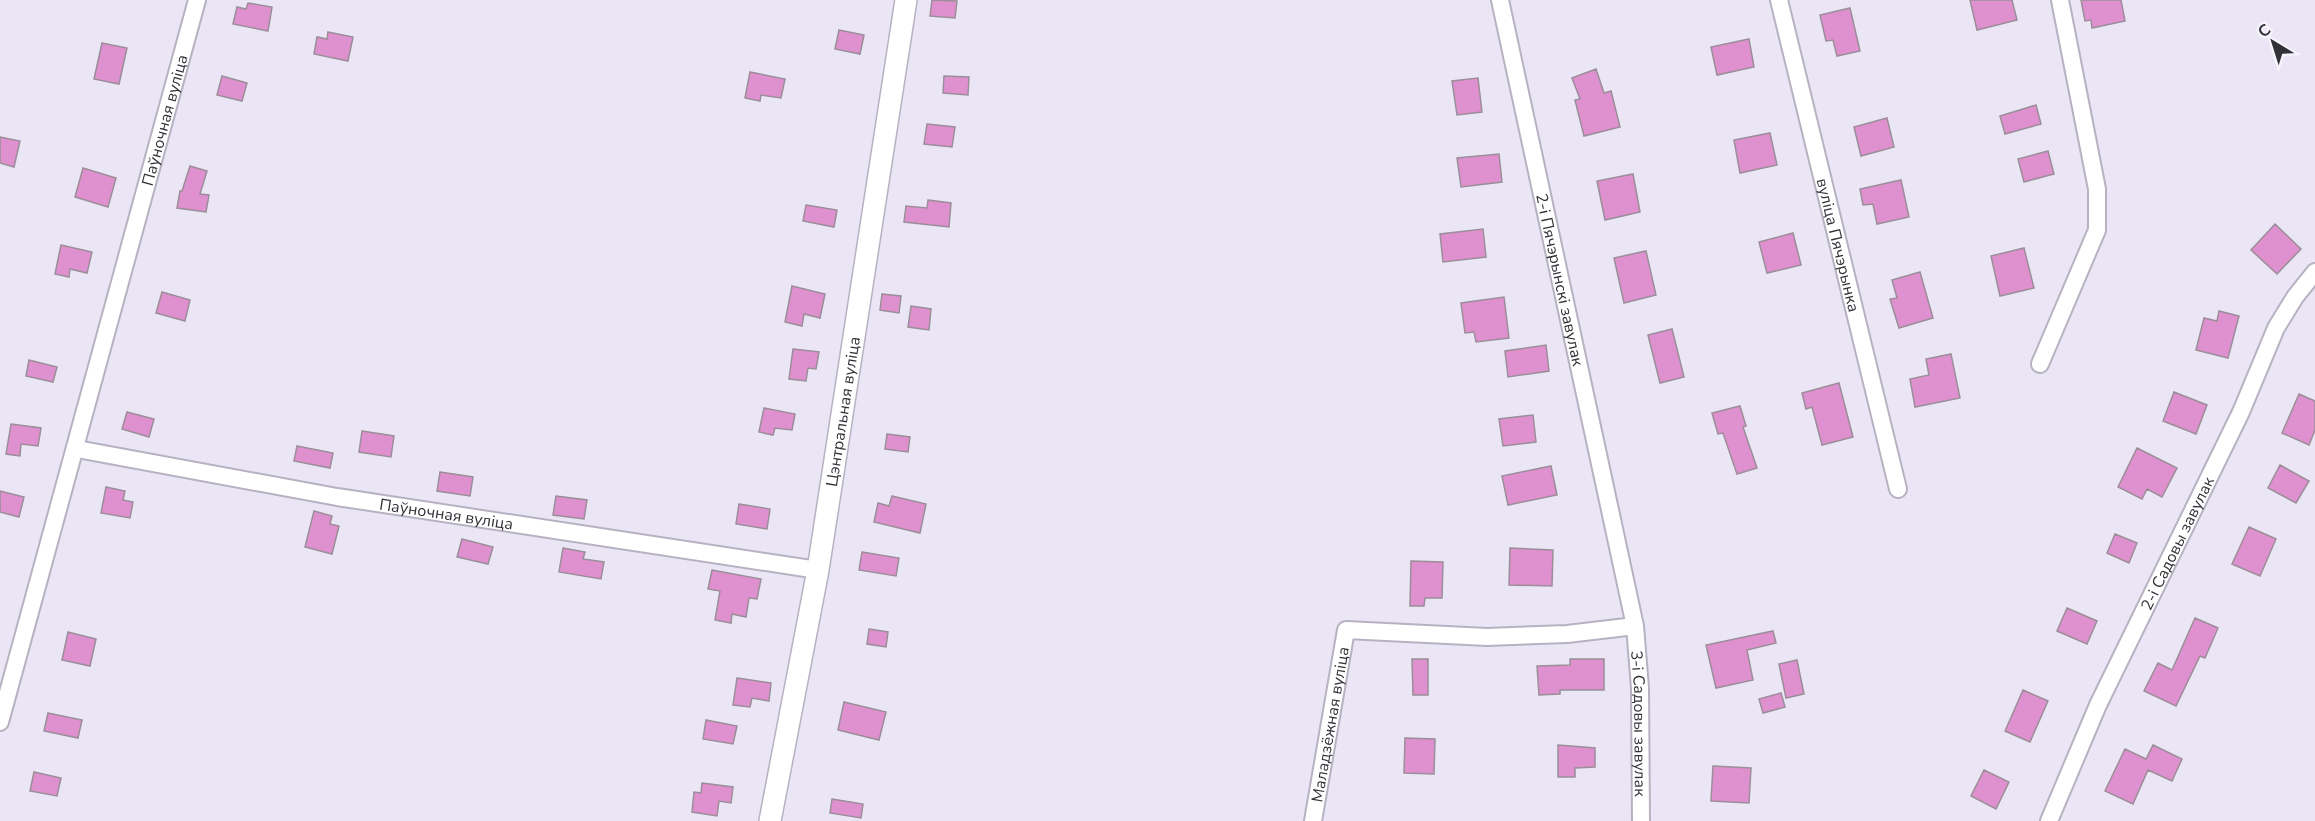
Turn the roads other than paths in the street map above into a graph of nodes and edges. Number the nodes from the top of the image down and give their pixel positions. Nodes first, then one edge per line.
1 (197, 0) edge
2 (906, 0) edge
3 (1500, 0) edge
4 (1779, 0) edge
5 (2060, 0) edge
6 (2315, 272) edge
7 (2040, 364) dead end
8 (77, 449) junction
9 (1898, 489) dead end
10 (818, 570) junction
11 (1635, 626) junction
12 (0, 722) edge
13 (770, 821) edge
14 (1313, 821) edge
15 (1641, 821) edge
16 (2049, 821) edge

1 - 8 street, Паўночная вуліца
2 - 10 street, Цэнтральная вуліца
3 - 11 street, 2-і Пячэрынскі завулак
4 - 9 street, вуліца Пячэрынка
5 - 7 street
6 - 16 street, 2-і Садовы завулак
8 - 10 street, Паўночная вуліца
8 - 12 street, Паўночная вуліца
10 - 13 street, Цэнтральная вуліца
11 - 14 street, Маладзёжная вуліца
11 - 15 street, 3-і Садовы завулак

